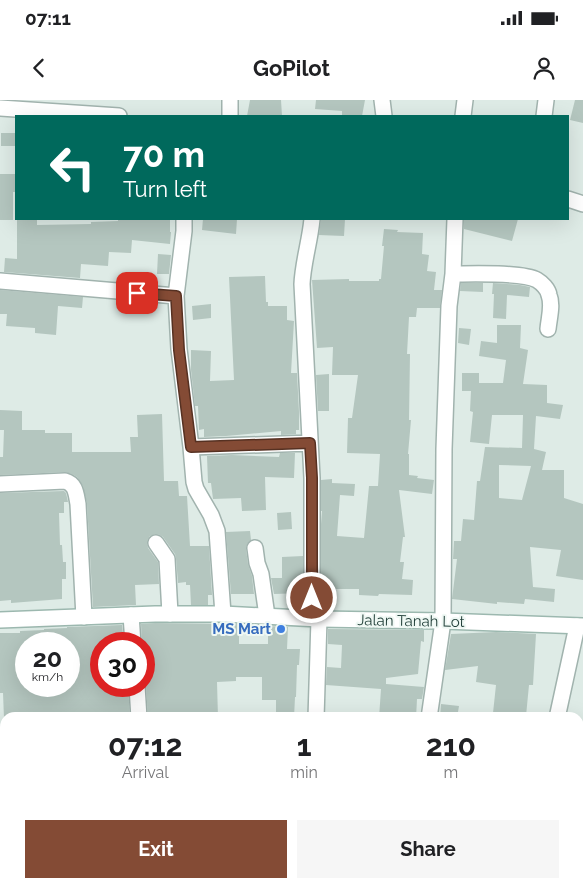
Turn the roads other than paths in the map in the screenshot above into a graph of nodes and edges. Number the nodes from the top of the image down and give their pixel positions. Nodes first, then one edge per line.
1 (230, 100) edge
2 (382, 100) edge
3 (465, 100) edge
4 (546, 100) edge
5 (0, 108) edge
6 (104, 115) edge
7 (230, 115) edge
8 (384, 115) edge
9 (463, 115) edge
10 (544, 115) edge
11 (569, 199) edge
12 (583, 204) edge
13 (184, 220) edge
14 (312, 220) edge
15 (456, 220) edge
16 (453, 274) junction
17 (0, 281) edge
18 (176, 296) junction
19 (548, 329) dead end
20 (310, 443) junction
21 (191, 447) junction
22 (0, 484) edge
23 (156, 543) dead end
24 (255, 548) dead end
25 (170, 614) junction
26 (222, 614) junction
27 (131, 615) junction
28 (267, 616) junction
29 (84, 617) junction
30 (315, 618) junction
31 (0, 620) edge
32 (443, 621) junction
33 (580, 626) edge
34 (133, 632) edge
35 (137, 697) edge
36 (138, 712) edge
37 (316, 712) edge
38 (430, 712) edge
39 (558, 712) edge

1 - 7 street
2 - 8 street
3 - 9 street
4 - 10 street
5 - 6 street
11 - 12 street
13 - 18 street
14 - 20 street
15 - 16 street
16 - 19 street
16 - 32 street
17 - 18 street
18 - 21 street
20 - 21 street
20 - 30 street
21 - 26 street
22 - 29 street
23 - 25 street
24 - 28 street
25 - 26 street, Jalan Tanah Lot
25 - 27 street, Jalan Tanah Lot
26 - 28 street, Jalan Tanah Lot
27 - 29 street, Jalan Tanah Lot
27 - 34 street
28 - 30 street, Jalan Tanah Lot
29 - 31 street, Jalan Tanah Lot
30 - 32 street, Jalan Tanah Lot
30 - 37 street
32 - 33 street, Jalan Tanah Lot
32 - 38 street
33 - 39 street
35 - 36 street

